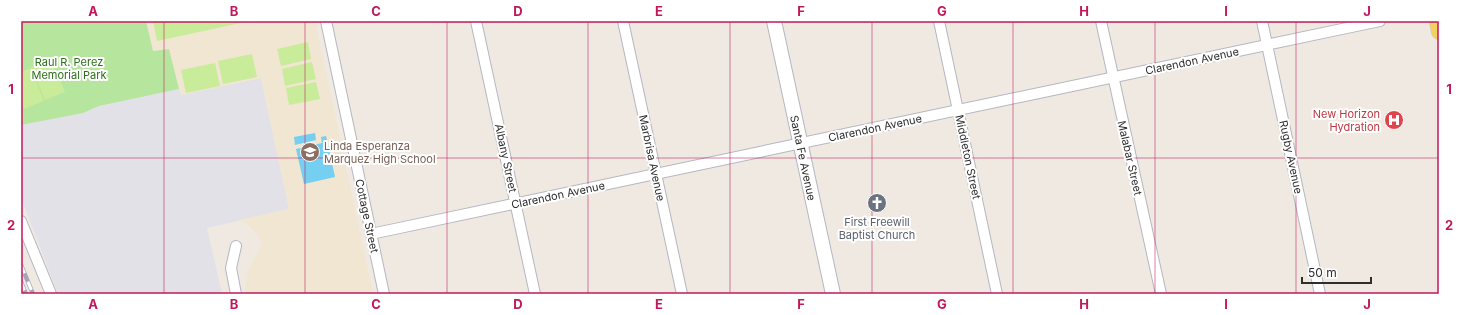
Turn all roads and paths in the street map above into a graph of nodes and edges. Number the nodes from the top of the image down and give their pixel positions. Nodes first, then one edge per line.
1 (326, 21) edge
2 (476, 21) edge
3 (623, 21) edge
4 (774, 21) edge
5 (939, 21) edge
6 (1101, 21) edge
7 (1262, 21) edge
8 (1380, 21) edge
9 (1437, 21) edge
10 (1439, 32) edge
11 (1267, 45) junction
12 (1112, 78) junction
13 (958, 110) junction
14 (800, 144) junction
15 (656, 174) junction
16 (516, 204) junction
17 (21, 221) edge
18 (371, 234) junction
19 (236, 246) dead end
20 (51, 294) edge
21 (236, 294) edge
22 (384, 294) edge
23 (535, 294) edge
24 (682, 294) edge
25 (832, 294) edge
26 (997, 294) edge
27 (1161, 294) edge
28 (1320, 294) edge

1 - 18 street, Cottage Street
2 - 16 street, Albany Street
3 - 15 street, Marbrisa Avenue
4 - 14 main road, Santa Fe Avenue
5 - 13 street, Middleton Street
6 - 12 street, Malabar Street
7 - 11 street, Rugby Avenue
8 - 11 street, Clarendon Avenue
9 - 10 main road
11 - 12 street, Clarendon Avenue
11 - 28 street, Rugby Avenue
12 - 13 street, Clarendon Avenue
12 - 27 street, Malabar Street
13 - 14 street, Clarendon Avenue
13 - 26 street, Middleton Street
14 - 15 street, Clarendon Avenue
14 - 25 main road, Santa Fe Avenue
15 - 16 street, Clarendon Avenue
15 - 24 street, Marbrisa Avenue
16 - 18 street, Clarendon Avenue
16 - 23 street, Albany Street
17 - 20 street
18 - 22 street, Cottage Street
19 - 21 street

